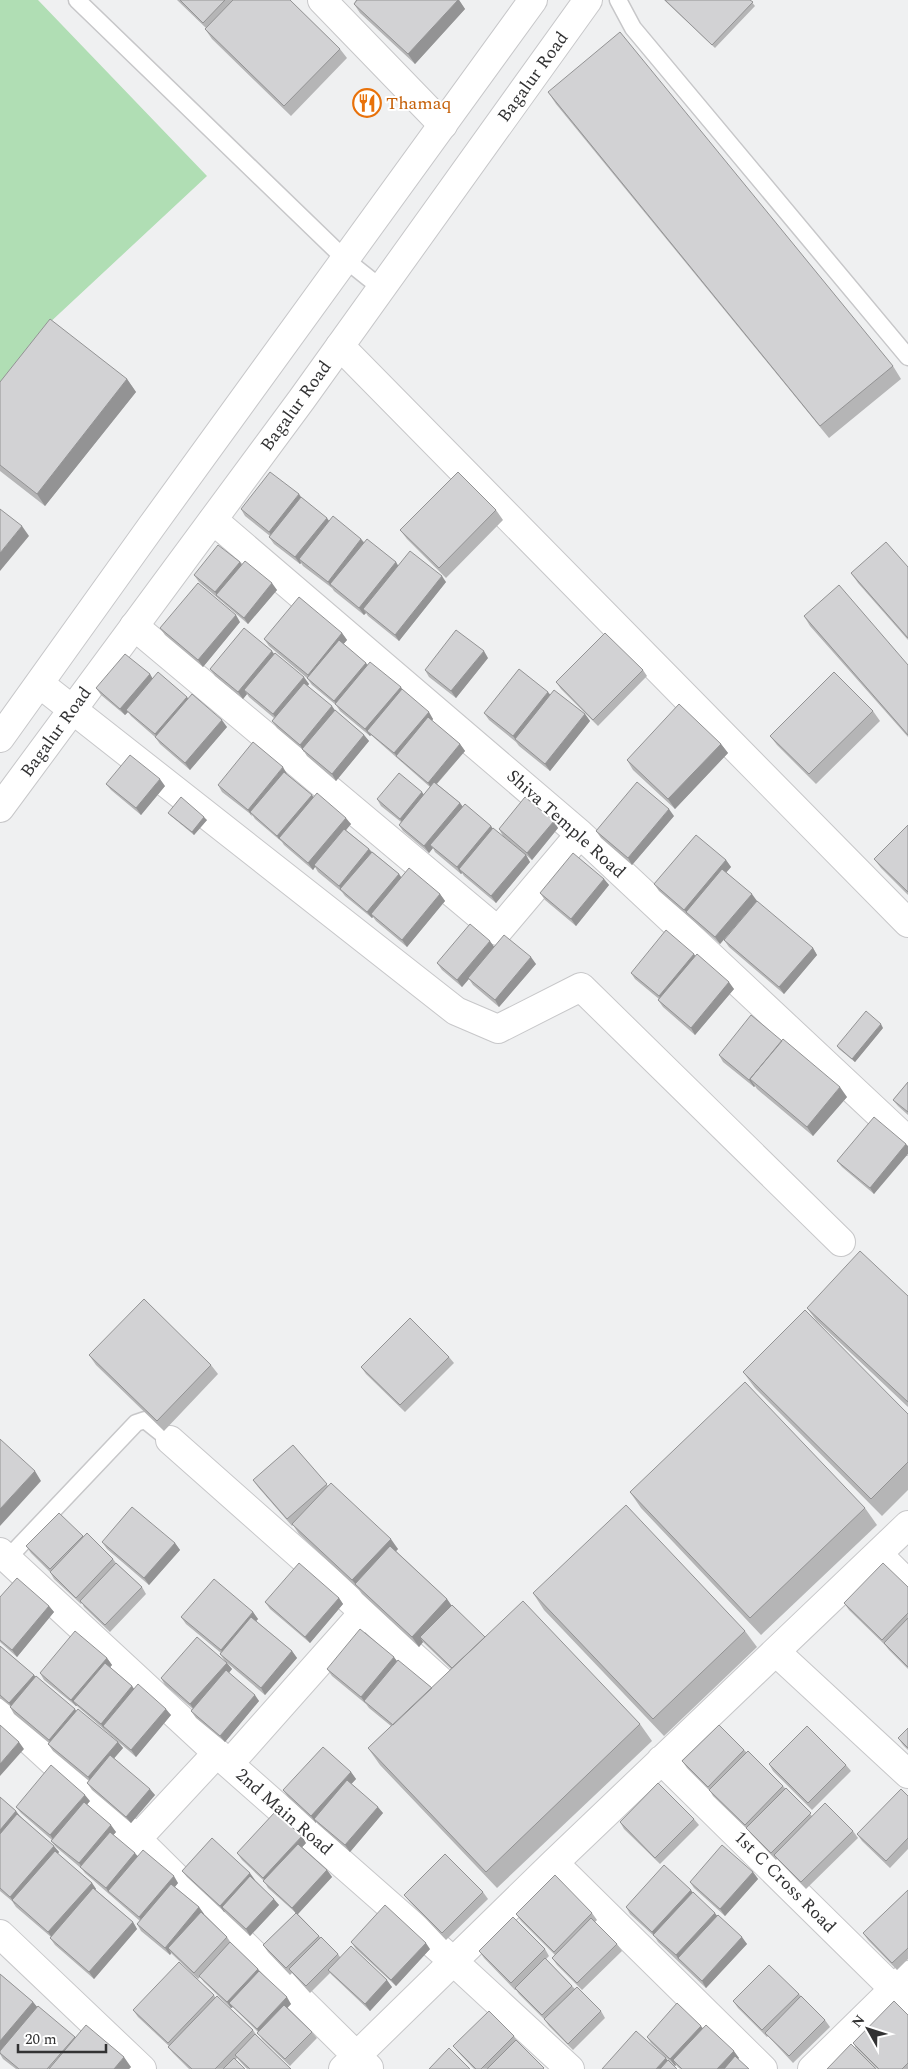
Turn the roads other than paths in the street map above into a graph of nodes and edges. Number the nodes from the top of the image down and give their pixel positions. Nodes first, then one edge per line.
1 (77, 0) edge
2 (322, 0) edge
3 (534, 0) edge
4 (588, 0) edge
5 (618, 0) edge
6 (633, 28) junction
7 (619, 42) edge
8 (443, 125) junction
9 (346, 260) junction
10 (381, 288) junction
11 (340, 346) junction
12 (908, 356) edge
13 (213, 520) junction
14 (134, 626) junction
15 (40, 684) junction
16 (73, 709) junction
17 (0, 738) edge
18 (0, 808) edge
19 (580, 834) junction
20 (908, 923) edge
21 (908, 1141) edge
22 (841, 1242) dead end
23 (170, 1440) joint
24 (908, 1524) edge
25 (878, 1554) junction
26 (3, 1555) edge
27 (908, 1584) edge
28 (364, 1612) junction
29 (776, 1652) junction
30 (447, 1687) edge
31 (0, 1713) edge
32 (223, 1758) junction
33 (662, 1760) junction
34 (908, 1774) edge
35 (137, 1839) junction
36 (554, 1863) junction
37 (0, 1934) edge
38 (453, 1961) junction
39 (903, 1989) edge
40 (357, 2065) edge
41 (142, 2069) edge
42 (570, 2069) edge
43 (763, 2069) edge
44 (812, 2069) edge

1 - 9 lane
2 - 8 street
3 - 8 street
4 - 10 street, Bagalur Road
5 - 6 lane
6 - 7 lane
6 - 12 lane
8 - 9 street
9 - 10 lane
9 - 15 street
10 - 11 street, Bagalur Road
11 - 13 street, Bagalur Road
11 - 20 street
13 - 14 street, Bagalur Road
13 - 19 street, Shiva Temple Road
14 - 16 street, Bagalur Road
14 - 19 street
15 - 16 street
15 - 17 street
16 - 18 street, Bagalur Road
16 - 22 street
19 - 21 street, Shiva Temple Road
23 - 26 lane
23 - 28 street
24 - 25 street
25 - 27 street
25 - 29 street
26 - 32 street, 2nd Main Road
28 - 30 street
28 - 32 street
29 - 33 street
29 - 34 street
31 - 35 street
32 - 35 street
32 - 38 street, 2nd Main Road
33 - 36 street
33 - 39 street, 1st C Cross Road
35 - 40 street
36 - 38 street
36 - 43 street
37 - 41 street
38 - 40 street
38 - 42 street, 2nd Main Road
39 - 44 street

